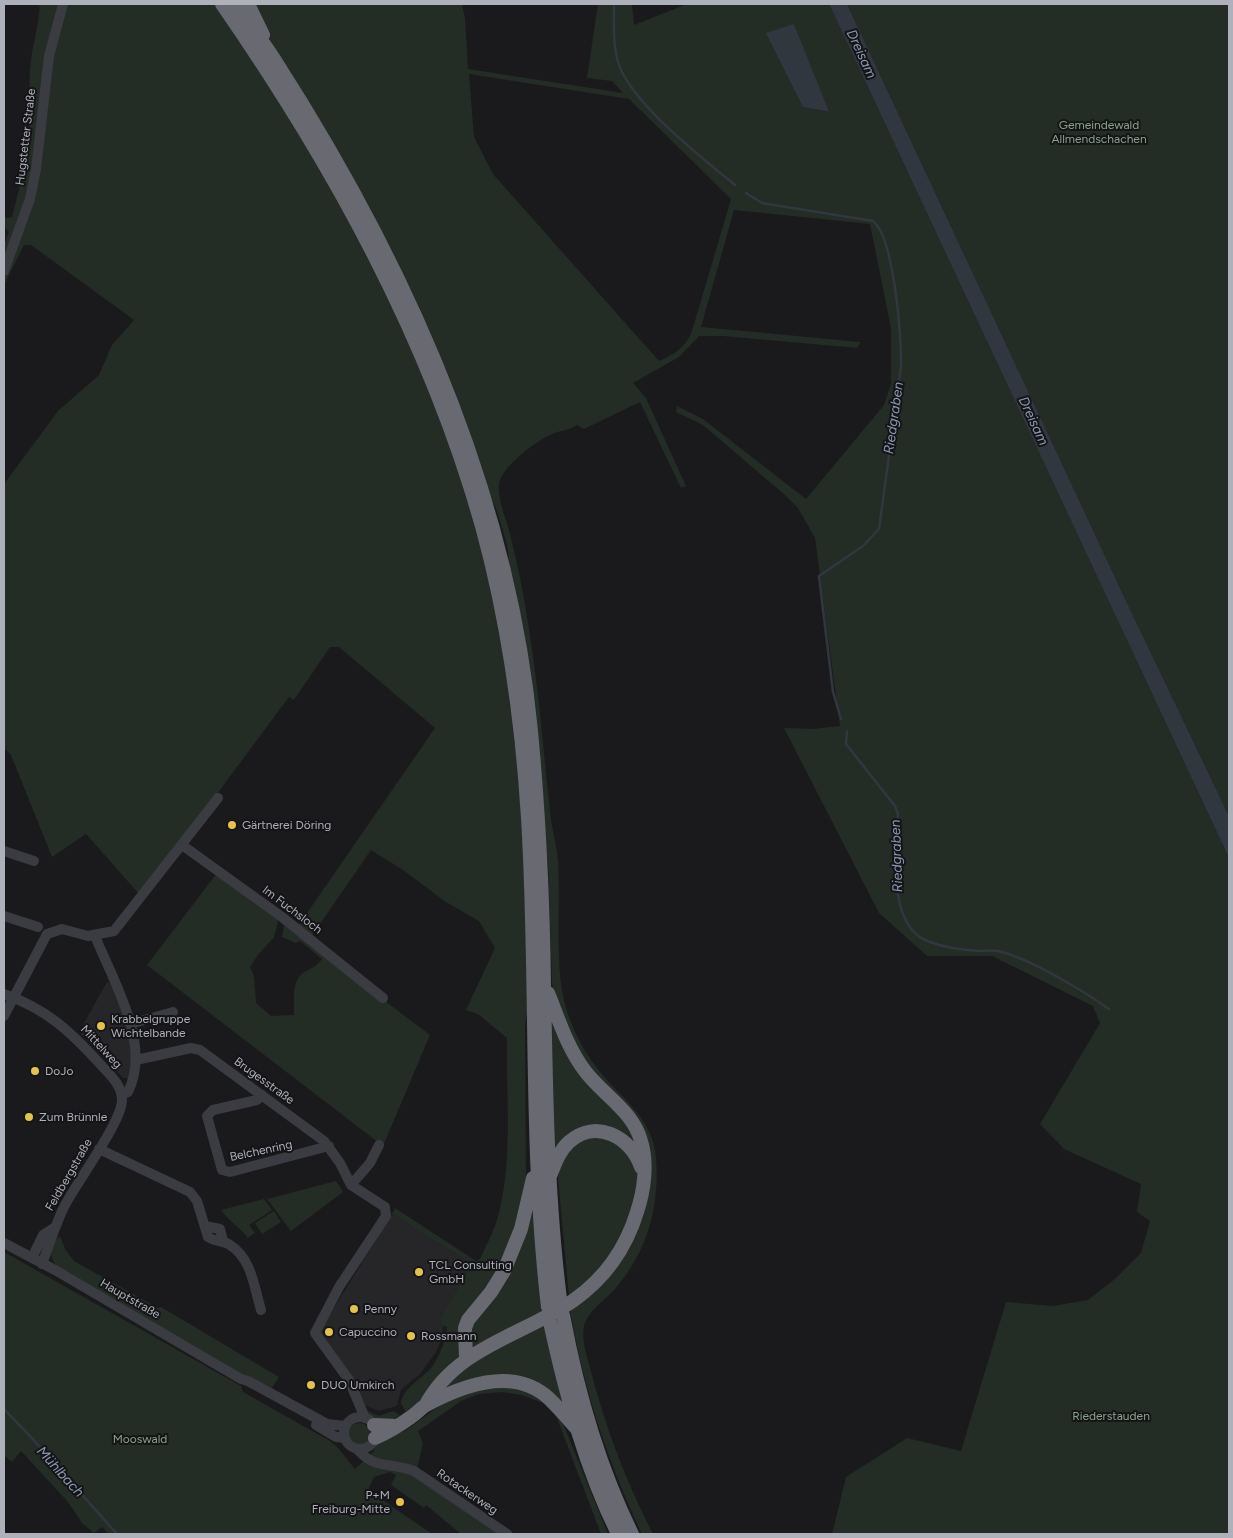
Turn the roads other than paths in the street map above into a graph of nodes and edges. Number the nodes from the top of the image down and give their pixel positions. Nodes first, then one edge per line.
1 (64, 4) edge
2 (222, 4) edge
3 (234, 4) edge
4 (248, 4) edge
5 (272, 56) junction
6 (4, 271) edge
7 (218, 798) dead end
8 (182, 845) junction
9 (4, 851) edge
10 (34, 861) dead end
11 (4, 916) edge
12 (38, 927) dead end
13 (95, 936) junction
14 (544, 983) junction
15 (9, 995) edge
16 (383, 998) dead end
17 (173, 1012) dead end
18 (4, 1016) edge
19 (130, 1024) junction
20 (136, 1060) junction
21 (122, 1094) junction
22 (262, 1095) junction
23 (379, 1145) dead end
24 (328, 1146) junction
25 (99, 1149) junction
26 (536, 1168) junction
27 (643, 1174) junction
28 (549, 1179) junction
29 (351, 1185) junction
30 (54, 1228) junction
31 (4, 1243) edge
32 (32, 1258) junction
33 (42, 1264) junction
34 (560, 1300) dead end
35 (548, 1307) dead end
36 (261, 1310) dead end
37 (562, 1315) dead end
38 (550, 1322) dead end
39 (466, 1359) junction
40 (241, 1379) junction
41 (350, 1385) junction
42 (425, 1406) junction
43 (348, 1422) junction
44 (577, 1429) junction
45 (371, 1432) junction
46 (344, 1438) junction
47 (357, 1449) junction
48 (378, 1465) junction
49 (507, 1534) edge
50 (618, 1534) edge
51 (632, 1534) edge

1 - 6 street, Hugstetter Straße
2 - 26 highway
3 - 5 highway
4 - 5 highway
5 - 14 highway
7 - 8 street
8 - 13 street
8 - 16 street, Im Fuchsloch
9 - 10 street
11 - 12 street
13 - 15 street
13 - 19 street, Feldbergstraße
14 - 27 highway
14 - 28 highway
15 - 18 street
15 - 21 street, Mittelweg
17 - 19 street
19 - 20 street, Feldbergstraße
20 - 21 street, Feldbergstraße
20 - 22 street, Brugesstraße
21 - 25 street, Feldbergstraße
22 - 24 street, Brugesstraße
22 - 24 street, Belchenring
23 - 29 street
24 - 29 street, Brugesstraße
25 - 30 street, Feldbergstraße
25 - 36 street
26 - 35 highway
26 - 39 highway
27 - 28 highway
27 - 39 highway
28 - 34 highway
29 - 41 street, Brugesstraße
30 - 32 street, Feldbergstraße
30 - 33 street, Feldbergstraße
31 - 32 street, Hauptstraße
32 - 33 street, Hauptstraße
33 - 40 street, Hauptstraße
37 - 51 highway
38 - 44 highway
39 - 42 highway
40 - 43 street, Hauptstraße
40 - 46 street, Hauptstraße
41 - 43 street
41 - 45 street, Brugesstraße
42 - 44 highway
42 - 45 highway
43 - 45 street, Hauptstraße
43 - 46 street
44 - 50 highway
45 - 47 street
45 - 48 street, Brugesstraße
46 - 47 street, Hauptstraße
47 - 48 street, Hauptstraße
48 - 49 street, Rotackerweg

